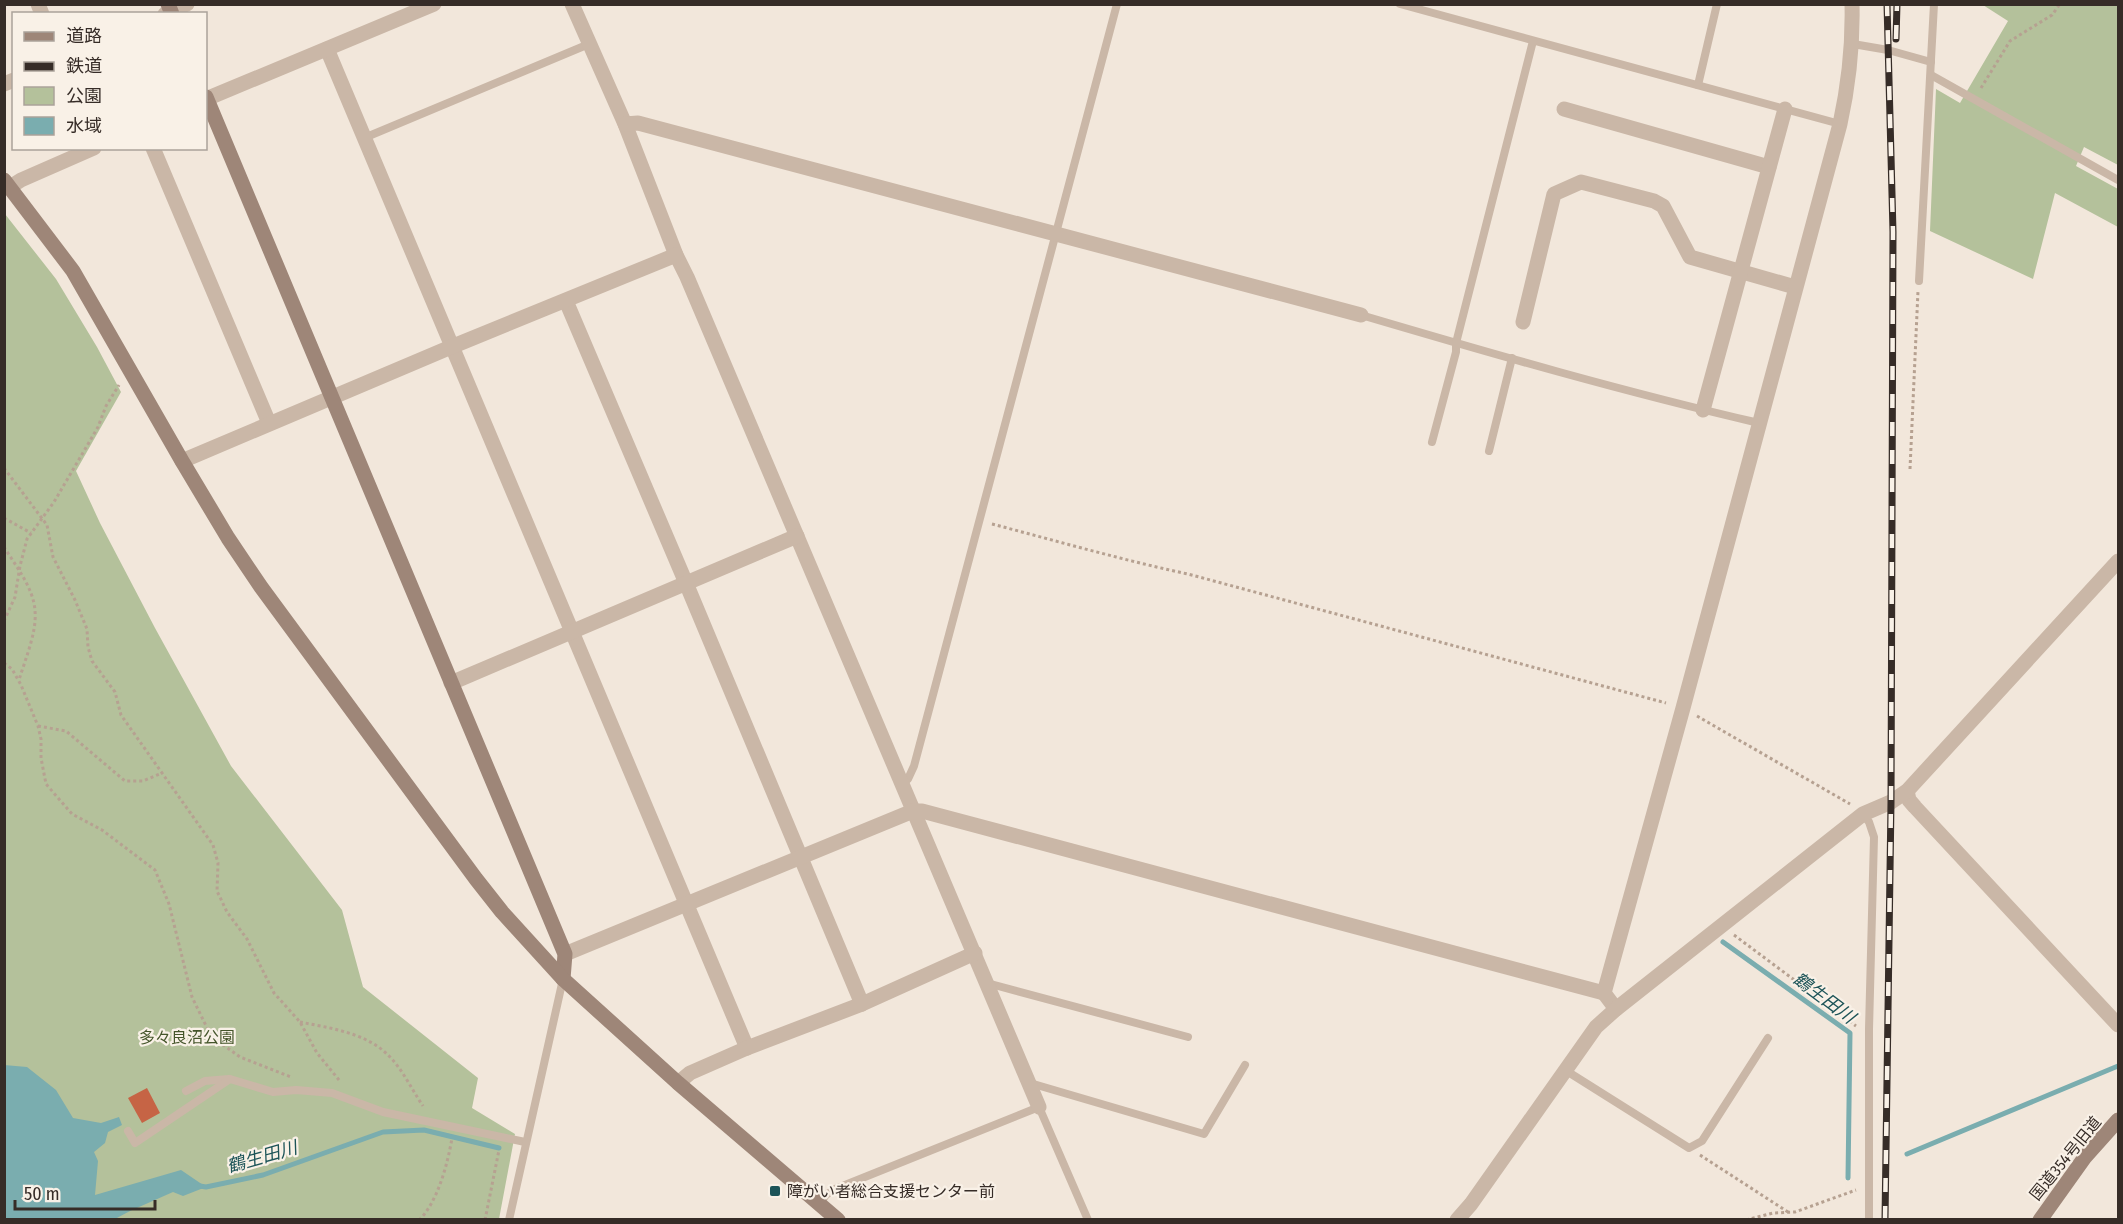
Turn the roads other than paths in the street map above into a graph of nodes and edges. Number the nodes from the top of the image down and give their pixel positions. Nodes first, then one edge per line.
1 (187, 4) edge
2 (434, 4) edge
3 (572, 4) edge
4 (1118, 4) edge
5 (1400, 4) edge
6 (1717, 4) edge
7 (1852, 4) edge
8 (1934, 4) edge
9 (169, 11) edge
10 (1533, 41) junction
11 (590, 44) junction
12 (1853, 44) junction
13 (327, 49) junction
14 (1931, 62) junction
15 (1931, 75) junction
16 (1698, 85) junction
17 (207, 98) edge
18 (207, 100) edge
19 (1564, 109) dead end
20 (1785, 109) junction
21 (625, 124) junction
22 (1840, 124) junction
23 (364, 138) junction
24 (89, 150) edge
25 (154, 150) edge
26 (1769, 167) junction
27 (2118, 180) edge
28 (7, 184) edge
29 (1055, 236) junction
30 (676, 255) junction
31 (1741, 272) junction
32 (1919, 281) road end
33 (1795, 287) junction
34 (566, 301) junction
35 (1361, 315) joint
36 (1523, 322) dead end
37 (1456, 343) junction
38 (451, 347) junction
39 (1512, 358) junction
40 (331, 398) junction
41 (1703, 410) junction
42 (269, 423) junction
43 (1759, 423) junction
44 (1431, 442) dead end
45 (1489, 451) dead end
46 (182, 461) junction
47 (797, 536) junction
48 (2118, 561) edge
49 (687, 583) junction
50 (573, 631) junction
51 (451, 683) junction
52 (902, 786) junction
53 (1907, 791) junction
54 (913, 811) junction
55 (1863, 814) junction
56 (801, 857) junction
57 (686, 904) junction
58 (975, 953) junction
59 (565, 954) junction
60 (563, 979) junction
61 (987, 983) junction
62 (1604, 993) junction
63 (862, 1004) junction
64 (1616, 1010) junction
65 (2118, 1025) edge
66 (1188, 1037) dead end
67 (1768, 1038) dead end
68 (747, 1048) junction
69 (1245, 1065) dead end
70 (1564, 1070) junction
71 (230, 1079) junction
72 (678, 1083) junction
73 (1029, 1083) junction
74 (186, 1091) dead end
75 (1039, 1107) junction
76 (2118, 1120) edge
77 (128, 1131) dead end
78 (525, 1142) junction
79 (819, 1204) junction
80 (509, 1220) edge
81 (838, 1220) edge
82 (1088, 1220) edge
83 (1457, 1220) edge
84 (1869, 1220) edge
85 (2040, 1220) edge

1 - 9 street
2 - 13 street
3 - 11 street
4 - 29 lane
5 - 10 lane
6 - 16 lane
7 - 12 street
8 - 14 lane
10 - 16 lane
10 - 37 lane
11 - 21 street
11 - 23 lane
12 - 14 lane
12 - 22 street
13 - 17 street
13 - 23 street
14 - 15 lane
15 - 27 lane
15 - 32 lane
16 - 20 lane
18 - 40 street
19 - 26 street
20 - 22 lane
20 - 26 street
21 - 29 street
21 - 30 street
22 - 33 street
23 - 38 street
24 - 28 street
25 - 42 street
26 - 31 street
28 - 46 street
29 - 35 street
29 - 52 lane
30 - 34 street
30 - 47 street
31 - 33 street
31 - 36 street
31 - 41 street
33 - 43 street
34 - 38 street
34 - 49 street
35 - 37 lane
37 - 39 lane
37 - 44 lane
38 - 40 street
38 - 50 street
39 - 41 lane
39 - 45 lane
40 - 42 street
40 - 51 street
41 - 43 lane
42 - 46 street
43 - 62 street
46 - 60 street
47 - 49 street
47 - 52 street
48 - 53 street
49 - 50 street
49 - 56 street
50 - 51 street
50 - 57 street
51 - 59 street
52 - 54 street
53 - 55 street
53 - 65 street
54 - 56 street
54 - 58 street
54 - 62 street
55 - 64 street
55 - 84 lane
56 - 57 street
56 - 63 street
57 - 59 street
57 - 68 street
58 - 61 street
58 - 63 street
59 - 60 street
60 - 72 street
60 - 78 lane
61 - 66 lane
61 - 73 street
62 - 64 street
63 - 68 street
64 - 70 street
67 - 70 lane
68 - 72 street
69 - 73 lane
70 - 83 street
71 - 74 lane
71 - 77 lane
71 - 78 lane
72 - 79 street
73 - 75 street
75 - 79 lane
75 - 82 lane
76 - 85 street, 国道354号旧道
78 - 80 lane
79 - 81 street

